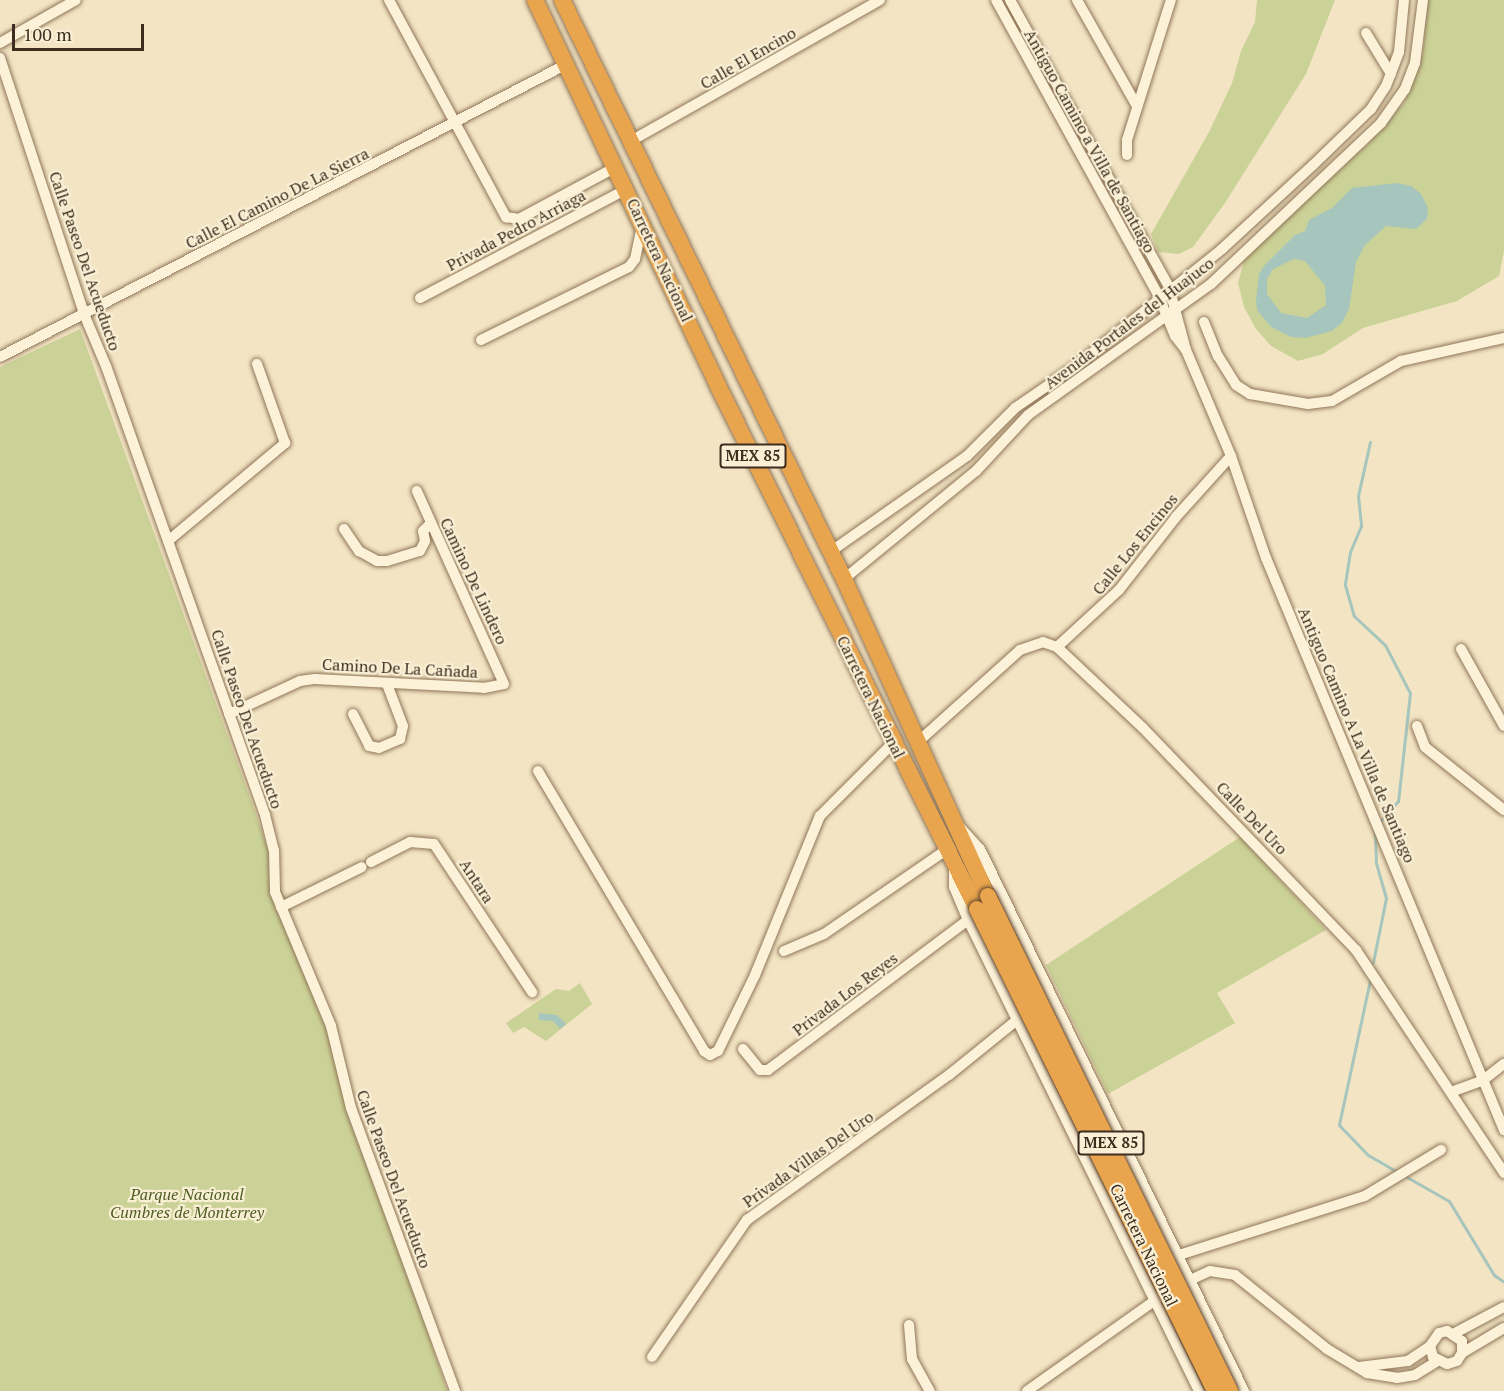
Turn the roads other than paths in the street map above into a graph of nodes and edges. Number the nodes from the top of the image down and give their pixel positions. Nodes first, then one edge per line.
1 (76, 0) edge
2 (389, 0) edge
3 (535, 0) edge
4 (562, 0) edge
5 (880, 0) edge
6 (996, 0) edge
7 (1010, 0) edge
8 (1077, 0) edge
9 (1171, 0) edge
10 (1404, 0) edge
11 (1423, 0) edge
12 (1366, 33) dead end
13 (0, 43) edge
14 (0, 58) edge
15 (567, 64) junction
16 (1391, 74) junction
17 (1137, 106) junction
18 (456, 122) junction
19 (631, 141) junction
20 (1127, 155) dead end
21 (616, 167) junction
22 (627, 189) junction
23 (643, 224) junction
24 (1215, 254) junction
25 (1228, 268) junction
26 (1169, 287) junction
27 (1159, 297) junction
28 (420, 298) dead end
29 (1171, 311) junction
30 (84, 314) junction
31 (1203, 322) dead end
32 (1504, 338) edge
33 (481, 340) dead end
34 (0, 357) edge
35 (257, 364) dead end
36 (1231, 456) junction
37 (924, 489) junction
38 (417, 491) dead end
39 (935, 506) junction
40 (431, 523) junction
41 (344, 529) dead end
42 (168, 541) junction
43 (830, 552) junction
44 (844, 579) junction
45 (1057, 647) junction
46 (1461, 649) dead end
47 (387, 684) junction
48 (504, 684) joint
49 (229, 714) junction
50 (353, 714) dead end
51 (1417, 726) dead end
52 (1504, 726) edge
53 (919, 741) junction
54 (894, 743) junction
55 (538, 771) dead end
56 (1502, 803) edge
57 (956, 824) junction
58 (946, 850) junction
59 (281, 908) junction
60 (978, 908) junction
61 (784, 951) dead end
62 (532, 992) dead end
63 (1017, 1020) junction
64 (743, 1049) dead end
65 (1504, 1064) edge
66 (1482, 1081) junction
67 (1451, 1092) junction
68 (1504, 1130) edge
69 (1441, 1150) dead end
70 (1504, 1173) edge
71 (1174, 1244) junction
72 (1179, 1255) junction
73 (1136, 1264) junction
74 (1191, 1279) junction
75 (1156, 1299) junction
76 (1504, 1307) edge
77 (1209, 1322) junction
78 (909, 1325) dead end
79 (1504, 1328) edge
80 (1455, 1333) junction
81 (1173, 1339) junction
82 (1430, 1346) junction
83 (1462, 1353) junction
84 (652, 1357) dead end
85 (1437, 1361) junction
86 (1356, 1367) junction
87 (456, 1391) edge
88 (930, 1391) edge
89 (1027, 1391) edge
90 (1199, 1391) edge
91 (1215, 1391) edge
92 (1230, 1391) edge
93 (1244, 1391) edge

1 - 13 street
2 - 18 street
3 - 15 highway, Carretera Nacional / MEX 85
4 - 19 highway, Carretera Nacional / MEX 85
5 - 19 street, Calle El Encino
6 - 27 street, Antiguo Camino a Villa de Santiago
7 - 26 street, Antiguo Camino A La Villa de Santiago
8 - 17 street
9 - 17 street
10 - 16 street, Avenida Portales del Huajuco
11 - 25 street, Avenida Portales del Huajuco
12 - 16 street
14 - 30 street, Calle Paseo Del Acueducto
15 - 18 street, Calle El Camino De La Sierra
15 - 21 highway, Carretera Nacional / MEX 85
16 - 24 street, Avenida Portales del Huajuco
17 - 20 street
18 - 21 street
18 - 30 street, Calle El Camino De La Sierra
19 - 43 highway, Carretera Nacional / MEX 85
21 - 22 highway, Carretera Nacional / MEX 85
22 - 23 highway, Carretera Nacional / MEX 85
22 - 28 street, Privada Pedro Arriaga
23 - 33 street
23 - 54 highway, Carretera Nacional / MEX 85
24 - 25 street
24 - 26 street, Avenida Portales del Huajuco
25 - 29 street, Avenida Portales del Huajuco
26 - 27 street, Avenida Portales del Huajuco
26 - 29 street, Antiguo Camino A La Villa de Santiago
27 - 29 street, Antiguo Camino A La Villa de Santiago
27 - 37 street, Avenida Portales del Huajuco
29 - 36 street, Antiguo Camino A La Villa de Santiago
29 - 39 street, Avenida Portales del Huajuco
30 - 34 street, Calle El Camino De La Sierra
30 - 42 street, Calle Paseo Del Acueducto
31 - 32 street
35 - 42 street
36 - 45 street, Calle Los Encinos
36 - 66 street, Antiguo Camino A La Villa de Santiago
37 - 39 street
37 - 43 street, Avenida Portales del Huajuco
38 - 40 street, Camino De Lindero
39 - 44 street, Avenida Portales del Huajuco
40 - 41 street
40 - 48 street, Camino De Lindero
42 - 49 street, Calle Paseo Del Acueducto
43 - 44 highway, Carretera Nacional / MEX 85
44 - 53 highway, Carretera Nacional / MEX 85
45 - 53 street
45 - 67 street, Calle Del Uro
46 - 52 street
47 - 48 street, Camino De La Cañada
47 - 49 street, Camino De La Cañada
47 - 50 street
49 - 59 street, Calle Paseo Del Acueducto
51 - 56 street
53 - 57 highway, Carretera Nacional / MEX 85
54 - 55 street
54 - 58 highway, Carretera Nacional / MEX 85
57 - 60 highway, Carretera Nacional / MEX 85
57 - 71 street, MEX 85
58 - 60 highway, Carretera Nacional / MEX 85
58 - 61 street
59 - 62 street, Antara
59 - 87 street, Calle Paseo Del Acueducto
60 - 63 street, MEX 85
60 - 64 street, Privada Los Reyes
60 - 91 highway, Carretera Nacional / MEX 85, bridge
60 - 92 highway, Carretera Nacional / MEX 85, bridge
63 - 73 street, MEX 85
63 - 84 street, Privada Villas Del Uro
65 - 66 street
66 - 67 street
66 - 68 street, Antiguo Camino A La Villa de Santiago
67 - 70 street, Calle Del Uro
69 - 72 street
71 - 72 street, MEX 85
71 - 73 street
72 - 74 street, MEX 85
73 - 75 street, MEX 85
74 - 75 street
74 - 77 street, MEX 85
74 - 86 street
75 - 81 street, MEX 85
75 - 89 street
76 - 80 street
77 - 81 street
77 - 93 street, MEX 85
78 - 88 street
79 - 83 street
80 - 82 street
80 - 83 street
81 - 90 street, MEX 85
82 - 85 street
82 - 86 street
83 - 85 street
85 - 86 street

